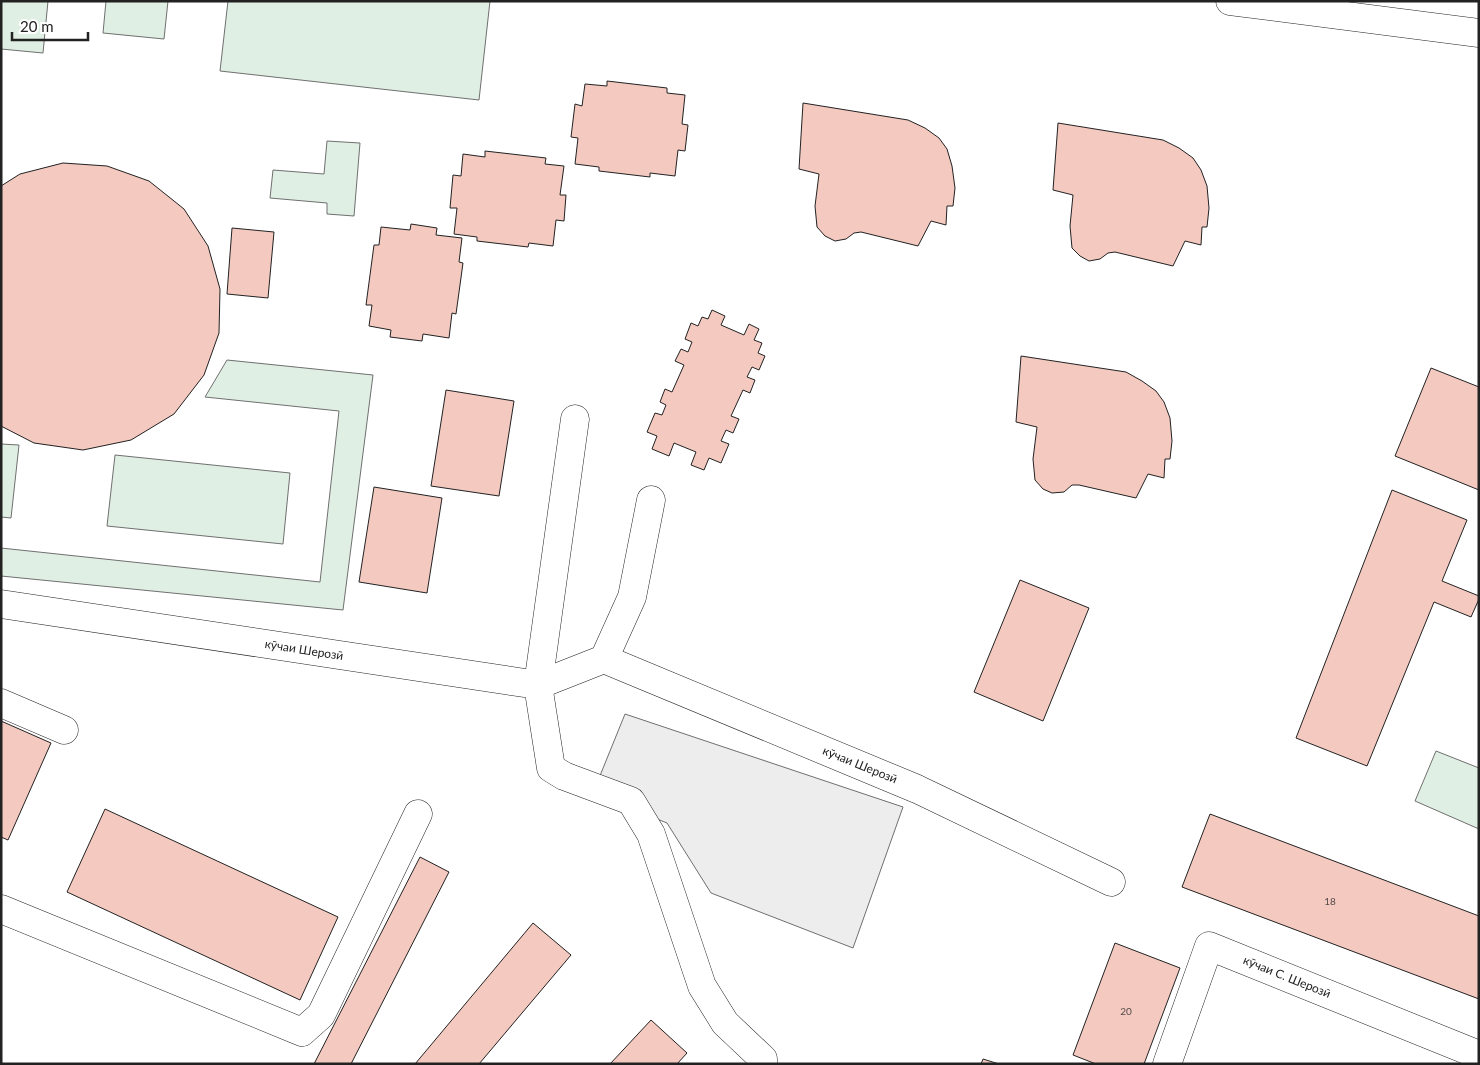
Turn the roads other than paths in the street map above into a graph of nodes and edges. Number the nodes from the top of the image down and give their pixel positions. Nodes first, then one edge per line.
1 (1230, 1) edge
2 (1479, 33) edge
3 (575, 419) dead end
4 (651, 500) dead end
5 (1, 604) edge
6 (604, 659) junction
7 (538, 685) junction
8 (1, 703) edge
9 (64, 730) dead end
10 (418, 814) dead end
11 (1111, 882) dead end
12 (1, 909) edge
13 (1479, 1060) edge
14 (763, 1064) edge
15 (1167, 1064) edge

1 - 2 main road
3 - 7 main road
4 - 6 main road
5 - 7 main road, кӯчаи Шерозӣ
6 - 7 main road
6 - 11 main road, кӯчаи Шерозӣ
7 - 14 main road
8 - 9 main road
10 - 12 main road
13 - 15 main road, кӯчаи С. Шерозӣ

